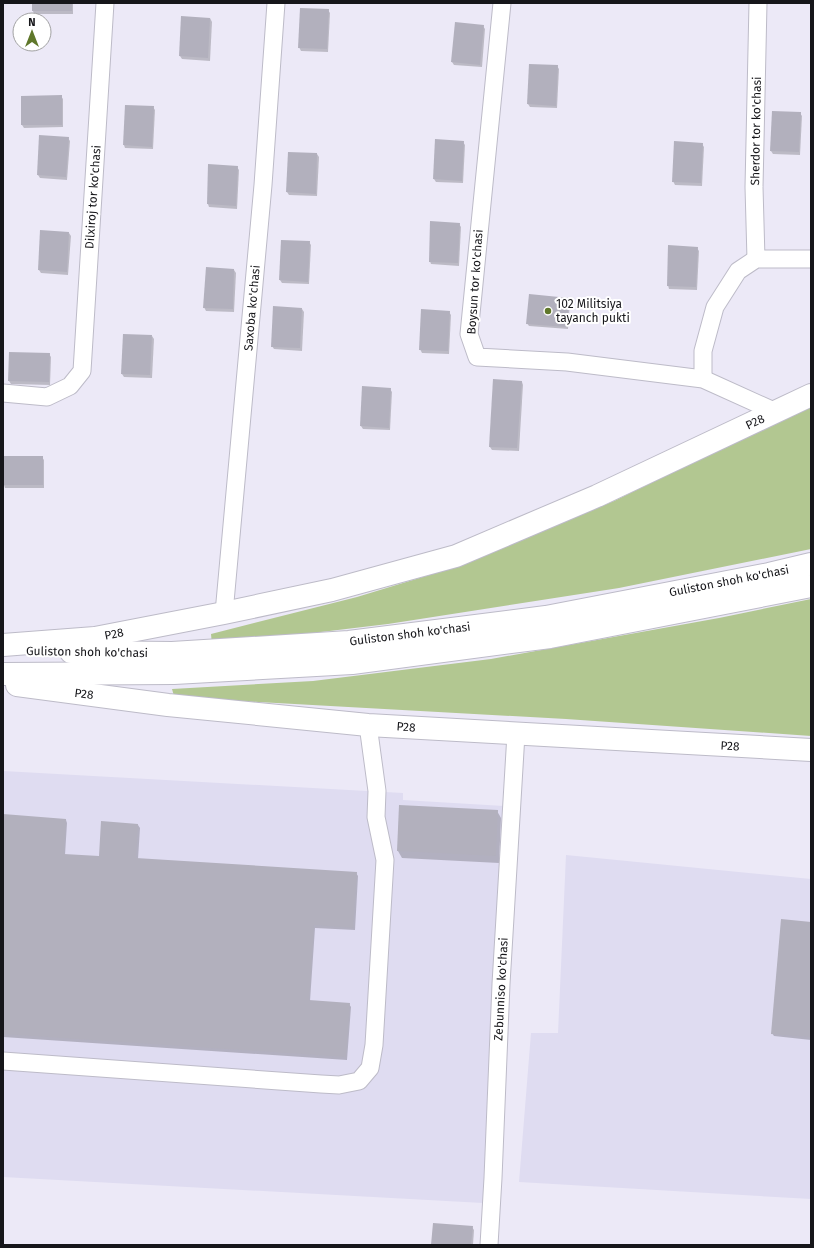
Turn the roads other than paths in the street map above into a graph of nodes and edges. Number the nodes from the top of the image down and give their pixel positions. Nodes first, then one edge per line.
1 (106, 3) edge
2 (276, 3) edge
3 (502, 3) edge
4 (758, 3) edge
5 (756, 259) junction
6 (811, 259) edge
7 (703, 379) junction
8 (3, 393) edge
9 (811, 395) edge
10 (776, 412) junction
11 (811, 564) edge
12 (811, 586) edge
13 (224, 613) junction
14 (3, 645) edge
15 (3, 651) edge
16 (3, 674) edge
17 (3, 684) edge
18 (368, 725) junction
19 (516, 734) junction
20 (811, 750) edge
21 (3, 1061) edge
22 (489, 1245) edge

1 - 8 street, Dilxiroj tor ko'chasi
2 - 13 street, Saxoba ko'chasi
3 - 7 street, Boysun tor ko'chasi
4 - 5 street, Sherdor tor ko'chasi
5 - 6 street
5 - 7 street
7 - 10 street
9 - 10 main road, Р28
10 - 13 main road, Р28
11 - 15 main road, Guliston shoh ko'chasi
12 - 16 main road, Guliston shoh ko'chasi
13 - 14 main road, P28
17 - 18 main road, Р28
18 - 19 main road, Р28
18 - 21 street
19 - 20 main road, Р28
19 - 22 street, Zebunniso ko'chasi

